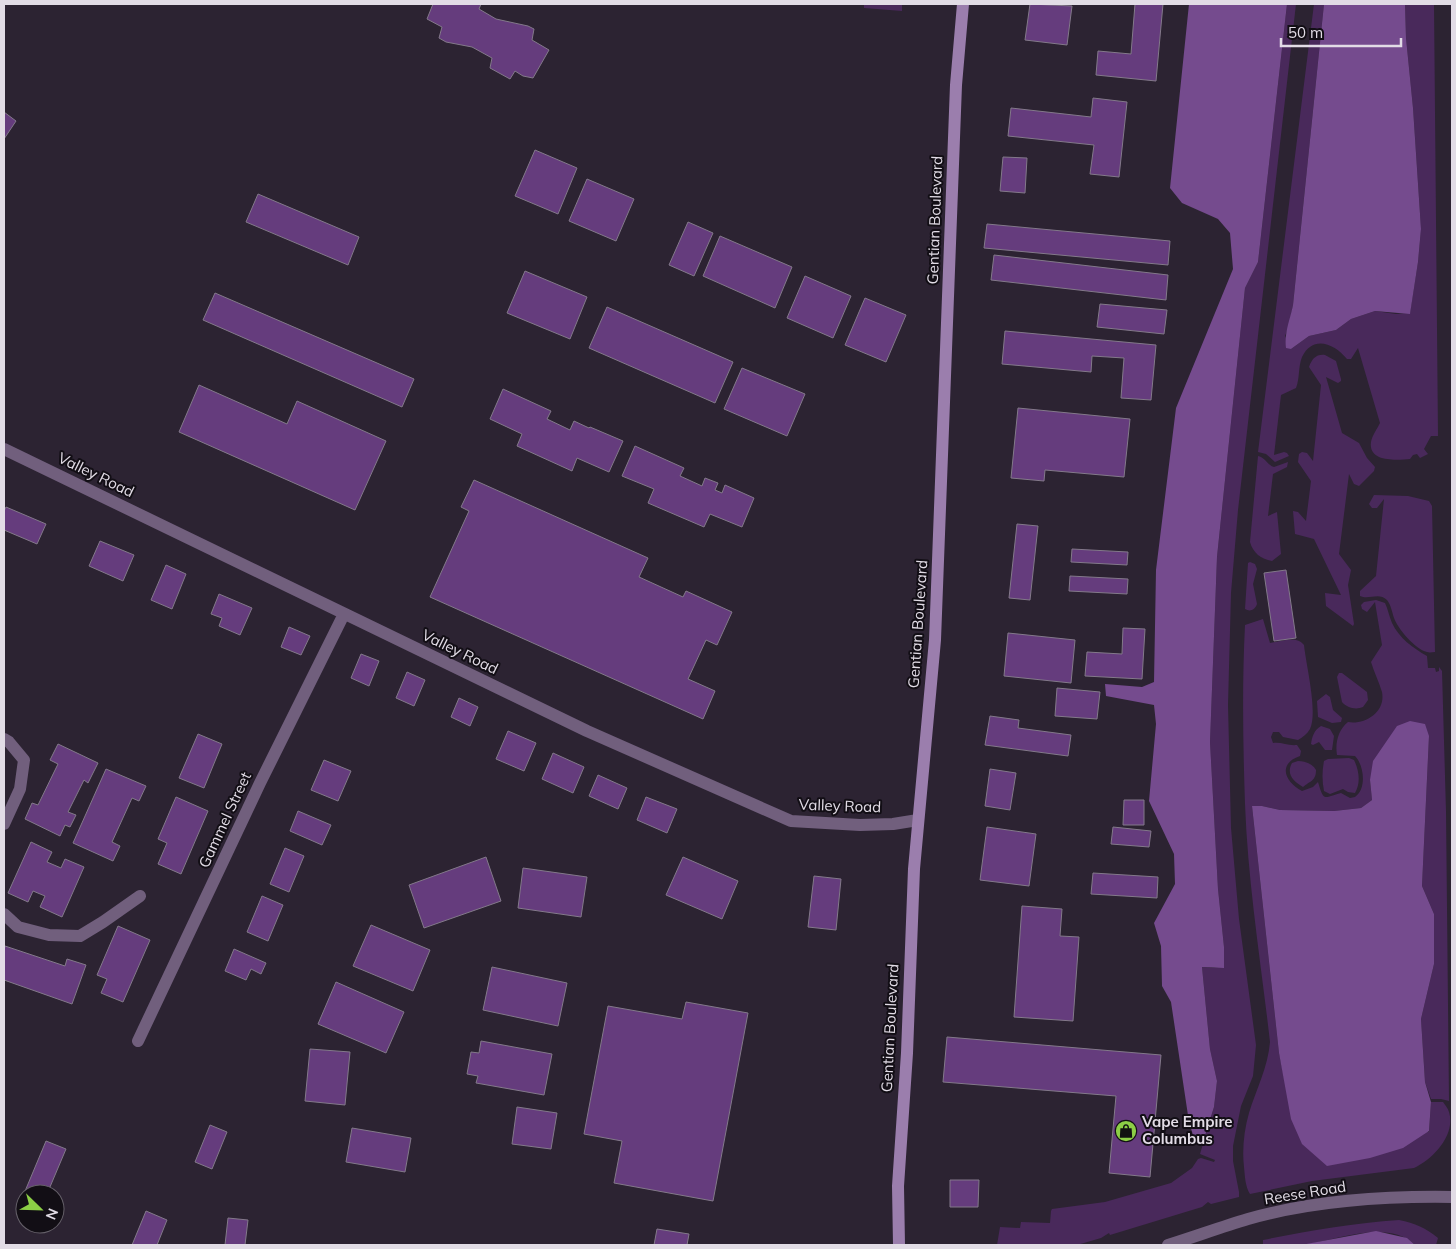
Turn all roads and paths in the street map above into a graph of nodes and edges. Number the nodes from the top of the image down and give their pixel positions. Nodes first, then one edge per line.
1 (963, 4) edge
2 (4, 449) edge
3 (344, 614) junction
4 (4, 739) edge
5 (918, 820) junction
6 (4, 824) edge
7 (140, 896) dead end
8 (4, 914) edge
9 (138, 1041) dead end
10 (1452, 1197) edge
11 (899, 1245) edge
12 (1168, 1245) edge

1 - 5 main road, Gentian Boulevard
2 - 3 street, Valley Road
3 - 5 street, Valley Road
3 - 9 street, Gammel Street
4 - 6 street
5 - 11 main road, Gentian Boulevard
7 - 8 street
10 - 12 street, Reese Road

